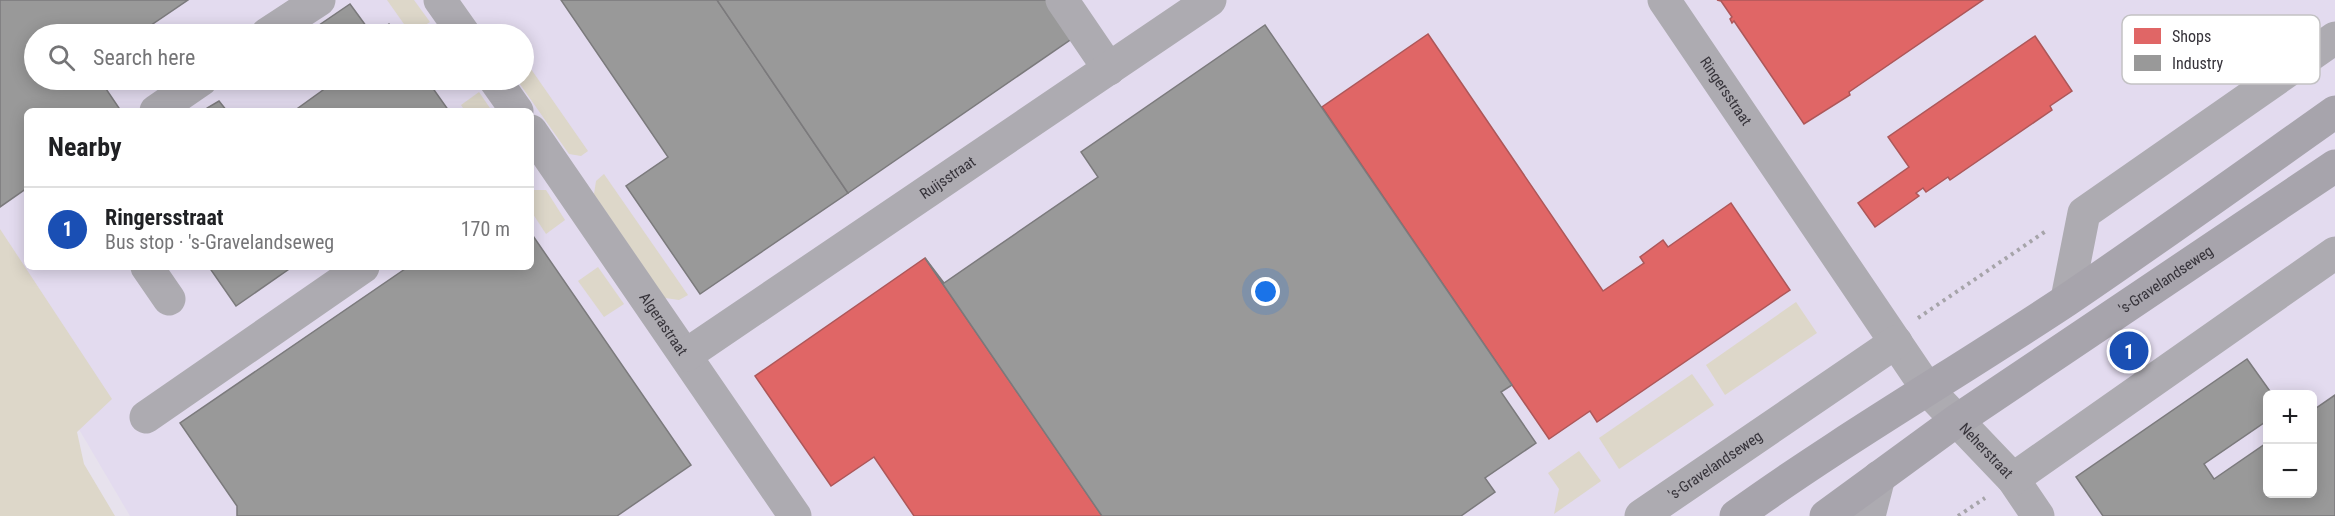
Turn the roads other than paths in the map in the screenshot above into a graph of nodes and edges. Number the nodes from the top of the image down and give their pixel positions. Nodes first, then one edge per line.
1 (319, 0) edge
2 (440, 0) edge
3 (1062, 0) edge
4 (1210, 0) edge
5 (1664, 0) edge
6 (282, 24) edge
7 (457, 24) edge
8 (2335, 38) edge
9 (2320, 48) edge
10 (1109, 69) junction
11 (2269, 84) edge
12 (186, 90) edge
13 (502, 90) edge
14 (160, 108) edge
15 (515, 108) edge
16 (2335, 112) edge
17 (534, 142) edge
18 (2335, 166) edge
19 (2335, 253) edge
20 (149, 270) edge
21 (359, 270) edge
22 (169, 299) dead end
23 (2067, 299) junction
24 (1896, 342) junction
25 (686, 355) junction
26 (1928, 390) junction
27 (146, 417) dead end
28 (1956, 422) junction
29 (1879, 477) junction
30 (2013, 479) junction
31 (795, 516) edge
32 (1641, 516) edge
33 (1736, 516) edge
34 (1826, 516) edge
35 (1869, 516) edge
36 (2038, 516) edge

1 - 6 street
2 - 7 street
3 - 10 street
4 - 10 street, Ruijsstraat
5 - 24 street, Ringersstraat
8 - 9 street
10 - 25 street, Ruijsstraat
11 - 23 street
12 - 14 street
13 - 15 street
16 - 23 main road
17 - 25 street, Algerastraat
18 - 28 main road, 's-Gravelandseweg
19 - 30 street
20 - 22 street
21 - 27 street
23 - 26 main road
24 - 26 street, Ringersstraat
24 - 32 street, 's-Gravelandseweg
25 - 31 street, Algerastraat
26 - 28 street, Neherstraat
26 - 33 main road
28 - 29 main road, 's-Gravelandseweg
28 - 30 street, Neherstraat
29 - 34 main road, 's-Gravelandseweg
29 - 35 street
30 - 36 street, Neherstraat

